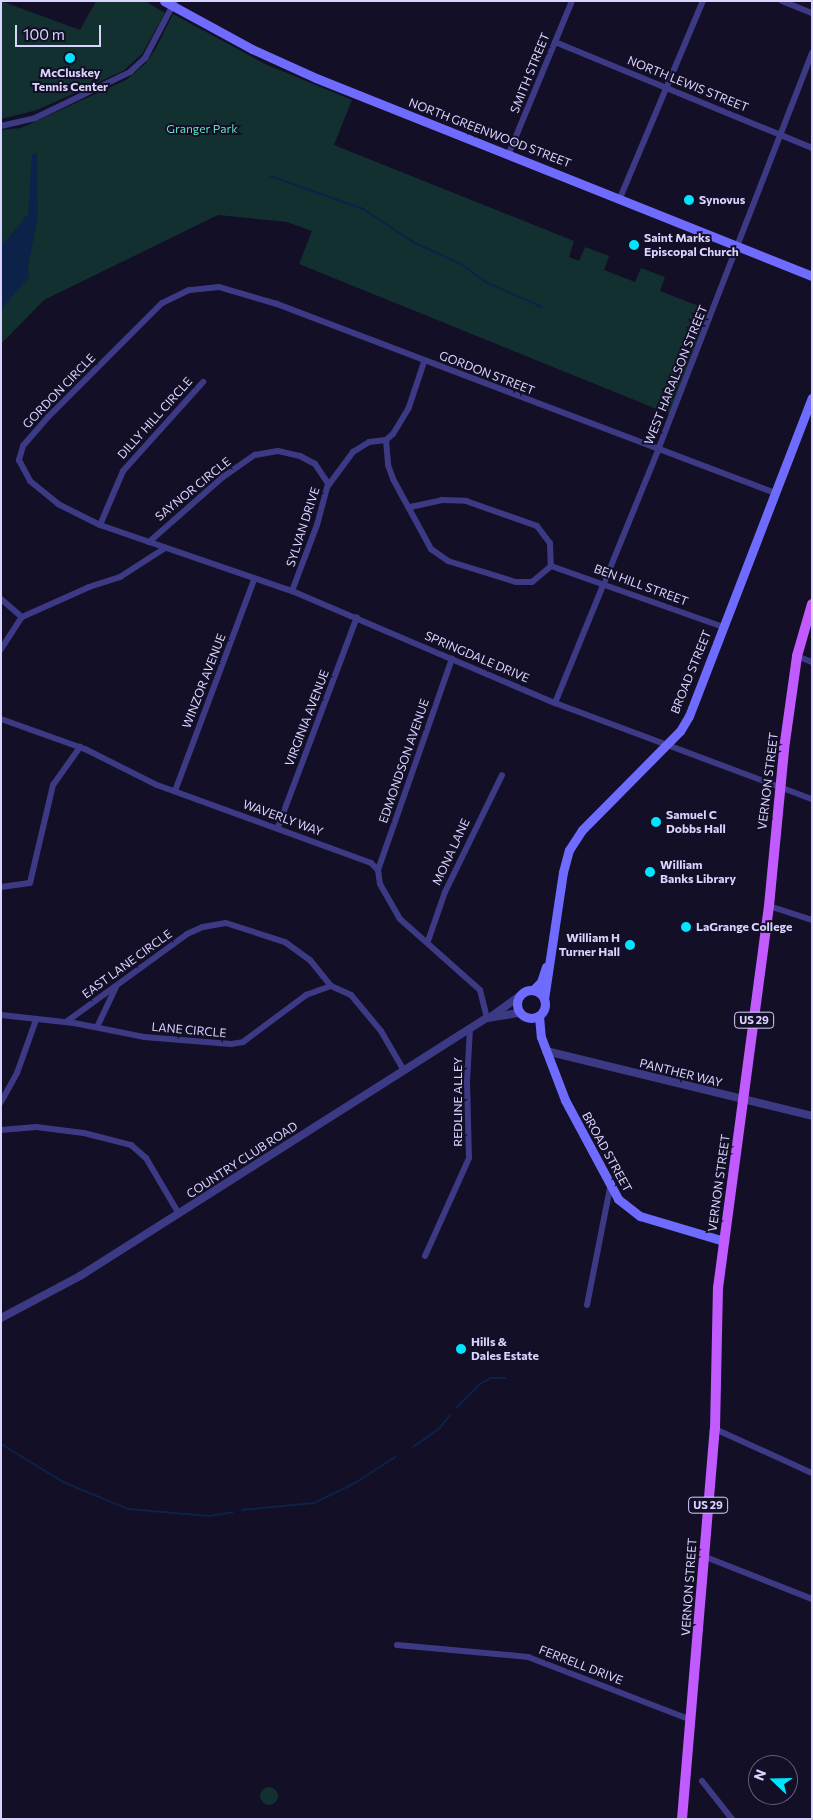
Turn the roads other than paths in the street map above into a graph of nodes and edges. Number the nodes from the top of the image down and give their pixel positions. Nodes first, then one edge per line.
1 (164, 1) edge
2 (572, 1) edge
3 (703, 1) edge
4 (782, 1) edge
5 (174, 4) edge
6 (812, 13) edge
7 (555, 42) junction
8 (812, 53) edge
9 (668, 88) junction
10 (1, 126) edge
11 (780, 135) junction
12 (812, 148) edge
13 (509, 154) junction
14 (620, 198) junction
15 (738, 247) junction
16 (812, 276) edge
17 (189, 290) joint
18 (424, 362) junction
19 (203, 382) dead end
20 (811, 402) edge
21 (386, 440) junction
22 (658, 450) junction
23 (329, 485) junction
24 (775, 493) junction
25 (410, 507) junction
26 (100, 525) junction
27 (149, 542) junction
28 (165, 548) junction
29 (551, 566) junction
30 (254, 580) junction
31 (605, 583) junction
32 (292, 591) junction
33 (1, 599) edge
34 (812, 604) edge
35 (22, 617) junction
36 (357, 617) junction
37 (723, 627) junction
38 (1, 649) edge
39 (797, 656) junction
40 (452, 659) junction
41 (812, 662) edge
42 (555, 703) junction
43 (1, 719) edge
44 (665, 745) junction
45 (80, 747) junction
46 (502, 775) dead end
47 (779, 788) junction
48 (175, 791) junction
49 (812, 799) edge
50 (278, 827) junction
51 (378, 870) junction
52 (1, 887) edge
53 (769, 906) junction
54 (812, 920) edge
55 (428, 941) junction
56 (550, 956) junction
57 (116, 986) junction
58 (332, 986) junction
59 (533, 990) junction
60 (520, 996) junction
61 (544, 1000) junction
62 (522, 1014) junction
63 (1, 1015) edge
64 (539, 1016) junction
65 (489, 1017) junction
66 (36, 1020) junction
67 (66, 1022) junction
68 (97, 1027) junction
69 (470, 1029) junction
70 (541, 1037) junction
71 (546, 1051) junction
72 (403, 1069) junction
73 (743, 1101) junction
74 (1, 1102) edge
75 (812, 1116) edge
76 (1, 1130) edge
77 (610, 1188) junction
78 (179, 1214) junction
79 (724, 1241) junction
80 (425, 1256) dead end
81 (587, 1306) dead end
82 (1, 1318) edge
83 (715, 1430) junction
84 (812, 1472) edge
85 (703, 1556) junction
86 (812, 1599) edge
87 (397, 1645) dead end
88 (691, 1720) junction
89 (702, 1781) dead end
90 (682, 1819) edge
91 (732, 1819) edge

1 - 5 main road, NORTH GREENWOOD STREET
2 - 7 street, SMITH STREET
3 - 9 street
4 - 6 street
5 - 10 street
5 - 13 main road, NORTH GREENWOOD STREET
7 - 9 street, NORTH LEWIS STREET
7 - 13 street, SMITH STREET
8 - 11 street, WEST HARALSON STREET
9 - 11 street, NORTH LEWIS STREET
9 - 14 street
11 - 12 street, NORTH LEWIS STREET
11 - 15 street, WEST HARALSON STREET
13 - 14 main road, NORTH GREENWOOD STREET
14 - 15 main road, NORTH GREENWOOD STREET
15 - 16 main road, NORTH GREENWOOD STREET
15 - 22 street, WEST HARALSON STREET
17 - 18 street, GORDON STREET
17 - 26 street, GORDON CIRCLE
18 - 21 street
18 - 22 street, GORDON STREET
19 - 26 street, DILLY HILL CIRCLE
20 - 24 main road, BROAD STREET
21 - 23 street, SYLVAN DRIVE
21 - 25 street
22 - 24 street, GORDON STREET
22 - 31 street, WEST HARALSON STREET
23 - 27 street, SAYNOR CIRCLE
23 - 32 street, SYLVAN DRIVE
24 - 37 main road, BROAD STREET
25 - 29 street
25 - 29 street
26 - 27 street, GORDON CIRCLE
27 - 28 street, GORDON CIRCLE
28 - 30 street, SPRINGDALE DRIVE
28 - 35 street
29 - 31 street, BEN HILL STREET
30 - 32 street, SPRINGDALE DRIVE
30 - 48 street, WINZOR AVENUE
31 - 37 street, BEN HILL STREET
31 - 42 street, WEST HARALSON STREET
32 - 36 street, SPRINGDALE DRIVE
33 - 35 street
34 - 39 main road, VERNON STREET / US 29
35 - 38 street
36 - 40 street, SPRINGDALE DRIVE
36 - 50 street, VIRGINIA AVENUE
37 - 44 main road, BROAD STREET
39 - 41 street
39 - 47 main road, VERNON STREET / US 29
40 - 42 street, SPRINGDALE DRIVE
40 - 51 street, EDMONDSON AVENUE
42 - 44 street, SPRINGDALE DRIVE
43 - 45 street, WAVERLY WAY
44 - 47 street, SPRINGDALE DRIVE
44 - 56 main road, BROAD STREET
45 - 48 street, WAVERLY WAY
45 - 52 street
46 - 55 street, MONA LANE
47 - 49 street, SPRINGDALE DRIVE
47 - 53 main road, VERNON STREET / US 29
48 - 50 street, WAVERLY WAY
50 - 51 street, WAVERLY WAY
51 - 55 street
53 - 54 street
53 - 73 main road, VERNON STREET / US 29
55 - 65 street
56 - 59 main road, BROAD STREET
56 - 61 main road, BROAD STREET
57 - 58 street, EAST LANE CIRCLE
57 - 67 street, EAST LANE CIRCLE
57 - 68 street
58 - 68 street, LANE CIRCLE
58 - 72 street
59 - 60 main road
59 - 61 main road
60 - 62 main road
60 - 65 street, COUNTRY CLUB ROAD
61 - 64 main road
62 - 64 main road
62 - 65 street, COUNTRY CLUB ROAD
62 - 70 main road, BROAD STREET
63 - 66 street, LANE CIRCLE
64 - 70 main road, BROAD STREET
65 - 69 street, COUNTRY CLUB ROAD
66 - 67 street, LANE CIRCLE
66 - 74 street
67 - 68 street, LANE CIRCLE
69 - 72 street, COUNTRY CLUB ROAD
69 - 80 street, REDLINE ALLEY
70 - 71 main road, BROAD STREET
71 - 73 street, PANTHER WAY
71 - 77 main road, BROAD STREET
72 - 78 street, COUNTRY CLUB ROAD
73 - 75 street, PANTHER WAY
73 - 79 main road, VERNON STREET / US 29
76 - 78 street
77 - 79 main road, BROAD STREET
77 - 81 street
78 - 82 street, COUNTRY CLUB ROAD
79 - 83 main road, VERNON STREET / US 29
83 - 84 street
83 - 85 main road, VERNON STREET / US 29
85 - 86 street
85 - 88 main road, VERNON STREET / US 29
87 - 88 street, FERRELL DRIVE
88 - 90 main road, VERNON STREET / US 29
89 - 91 street

